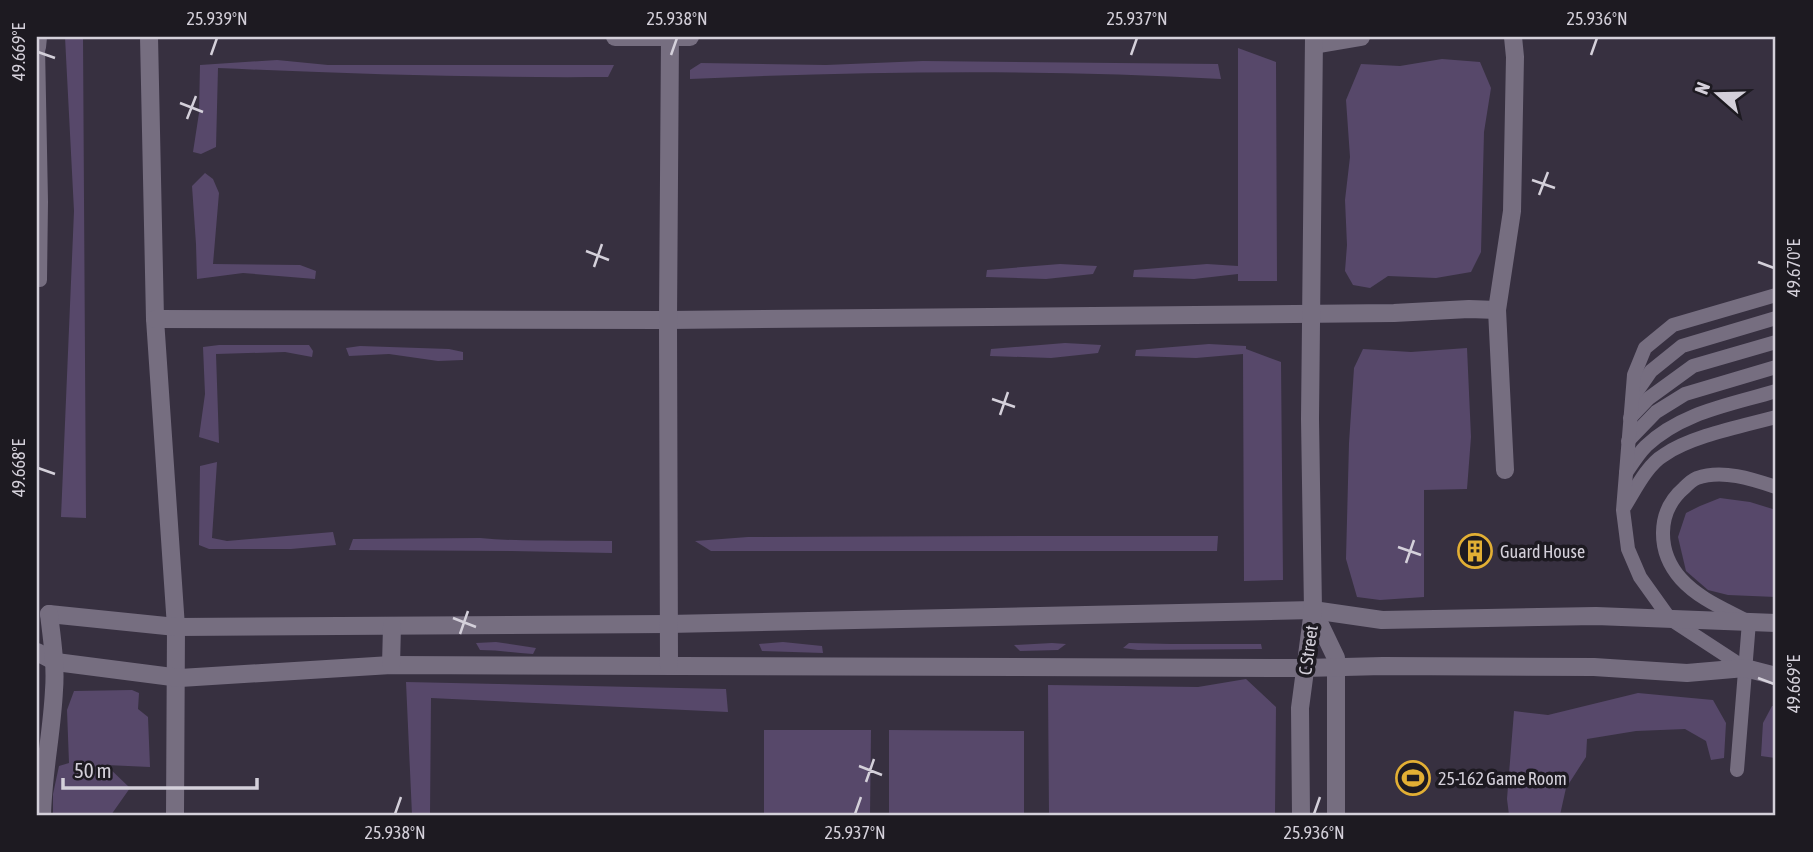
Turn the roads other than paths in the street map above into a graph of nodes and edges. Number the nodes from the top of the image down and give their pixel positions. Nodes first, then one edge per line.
1 (149, 37) edge
2 (615, 37) edge
3 (670, 37) edge
4 (690, 37) edge
5 (1362, 37) edge
6 (1513, 37) edge
7 (1314, 41) edge
8 (38, 44) edge
9 (40, 280) dead end
10 (1776, 295) edge
11 (1497, 310) junction
12 (1311, 313) junction
13 (1776, 317) edge
14 (155, 319) junction
15 (668, 320) junction
16 (1776, 342) edge
17 (1776, 367) edge
18 (1776, 391) edge
19 (1632, 399) junction
20 (1776, 417) edge
21 (1630, 418) junction
22 (1628, 441) junction
23 (1505, 470) dead end
24 (1626, 473) junction
25 (1776, 486) edge
26 (1623, 510) junction
27 (1313, 610) junction
28 (49, 614) junction
29 (1671, 619) junction
30 (1749, 622) junction
31 (1776, 623) edge
32 (668, 624) junction
33 (392, 626) junction
34 (176, 627) junction
35 (37, 640) edge
36 (37, 652) edge
37 (54, 661) junction
38 (391, 665) junction
39 (669, 666) junction
40 (1305, 668) junction
41 (1336, 668) junction
42 (1745, 668) junction
43 (1776, 676) edge
44 (176, 677) junction
45 (37, 764) edge
46 (1737, 770) dead end
47 (42, 793) junction
48 (42, 815) edge
49 (175, 815) edge
50 (1301, 815) edge
51 (1336, 815) edge

1 - 14 street
2 - 3 street
3 - 4 street
3 - 15 street
5 - 7 street
6 - 11 street
7 - 12 street
8 - 9 lane
10 - 19 lane
11 - 12 street
11 - 23 street
12 - 15 street
12 - 27 street
13 - 19 lane
14 - 15 street
14 - 34 street
15 - 32 street
16 - 21 lane
17 - 22 lane
18 - 24 lane
19 - 21 lane
20 - 26 lane
21 - 22 lane
22 - 24 lane
24 - 26 lane
25 - 30 lane
26 - 29 lane
27 - 29 street
27 - 32 street
27 - 40 street, C Street
27 - 41 street, C Street
28 - 34 street
28 - 35 street
28 - 37 street
29 - 30 street
29 - 42 lane
30 - 31 street
30 - 42 lane
32 - 33 street
32 - 39 street
33 - 34 street
33 - 38 street
34 - 44 street
36 - 37 street
37 - 44 street
37 - 47 street
38 - 39 street
38 - 44 street
39 - 40 street
40 - 41 street
40 - 50 street, C Street
41 - 42 street
41 - 51 street, C Street
42 - 43 street
42 - 46 lane
44 - 49 street
45 - 47 street
47 - 48 street

